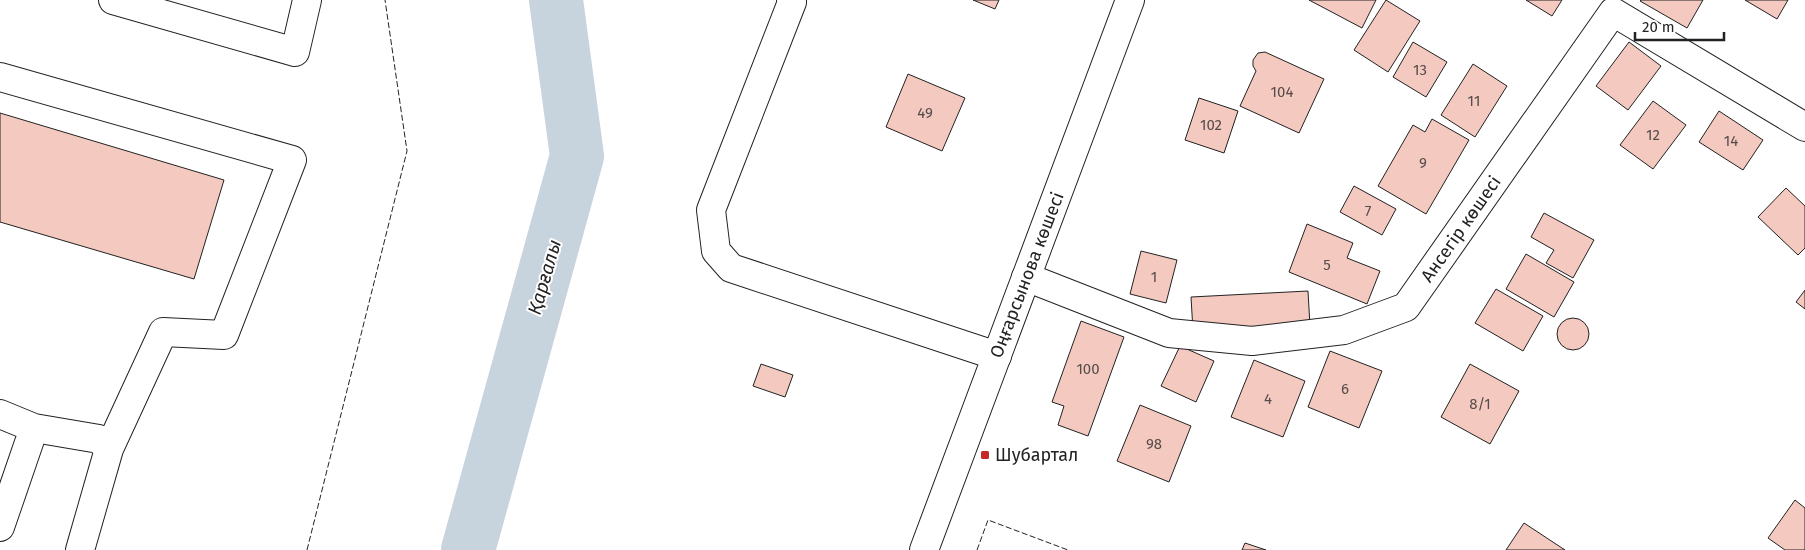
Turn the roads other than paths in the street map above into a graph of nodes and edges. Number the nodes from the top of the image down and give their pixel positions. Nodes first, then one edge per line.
1 (113, 0) edge
2 (307, 0) edge
3 (791, 0) edge
4 (1130, 0) edge
5 (0, 77) edge
6 (1805, 128) edge
7 (1026, 277) junction
8 (997, 356) junction
9 (0, 414) edge
10 (34, 428) junction
11 (110, 449) junction
12 (0, 526) edge
13 (80, 550) edge
14 (924, 550) edge

1 - 2 street
3 - 8 street
4 - 7 street, Оңғарсынова көшесі
5 - 11 street
6 - 7 street, Ансегір көшесі
7 - 8 street, Оңғарсынова көшесі
8 - 14 street, Оңғарсынова көшесі
9 - 10 street
10 - 11 street
10 - 12 street
11 - 13 street

